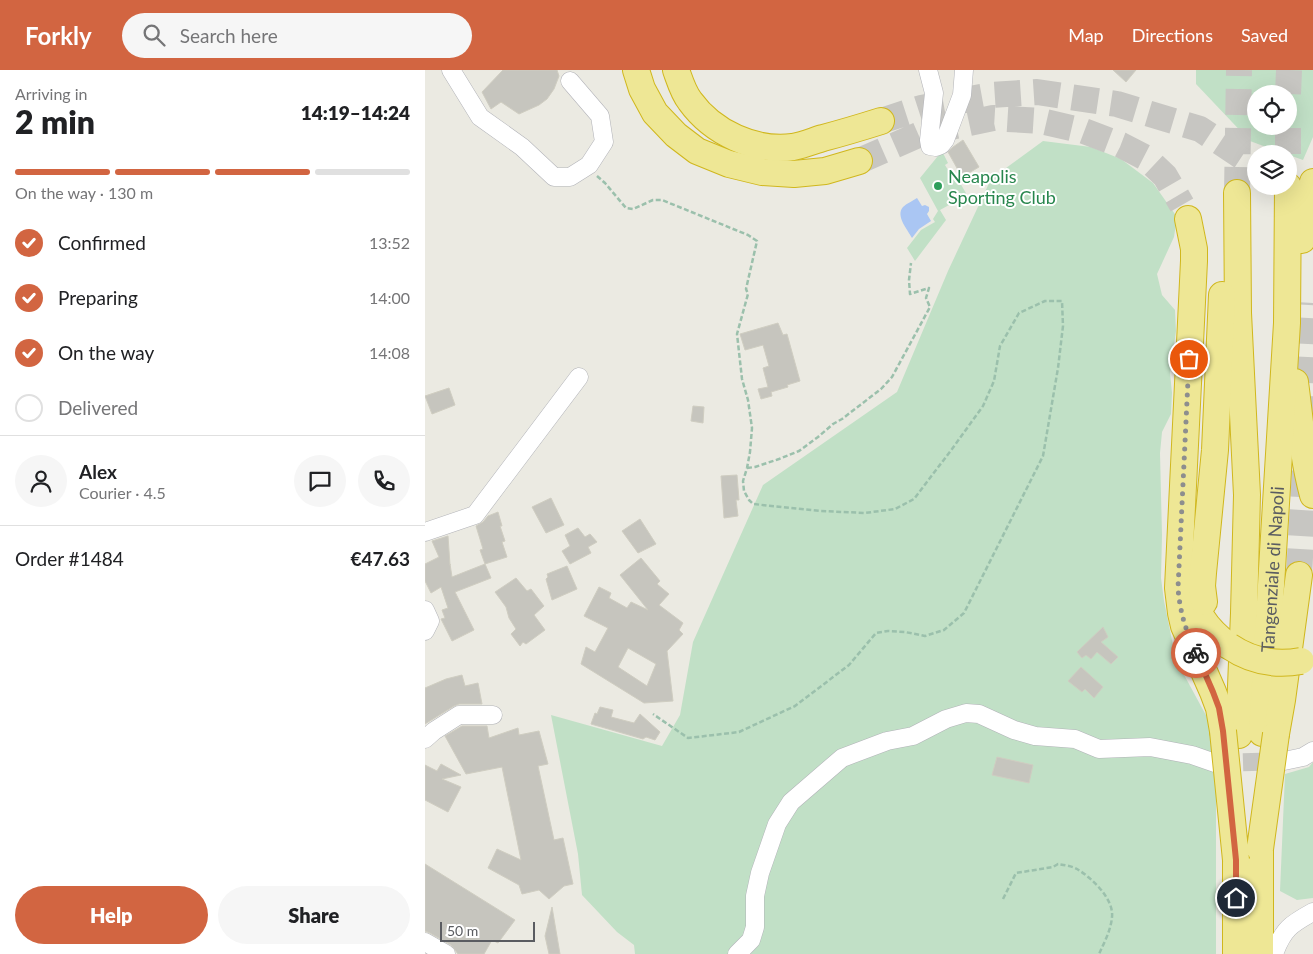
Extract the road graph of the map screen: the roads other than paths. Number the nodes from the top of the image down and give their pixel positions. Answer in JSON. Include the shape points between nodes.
{"nodes":[{"id":1,"x":451,"y":70,"type":"edge"},
{"id":2,"x":636,"y":70,"type":"edge"},
{"id":3,"x":677,"y":70,"type":"edge"},
{"id":4,"x":928,"y":70,"type":"edge"},
{"id":5,"x":964,"y":70,"type":"edge"},
{"id":6,"x":570,"y":81,"type":"dead end"},
{"id":7,"x":881,"y":121,"type":"tunnel mouth"},
{"id":8,"x":859,"y":161,"type":"tunnel mouth"},
{"id":9,"x":1313,"y":182,"type":"edge"},
{"id":10,"x":1288,"y":195,"type":"edge"},
{"id":11,"x":1287,"y":323,"type":"junction"},
{"id":12,"x":579,"y":377,"type":"dead end"},
{"id":13,"x":1313,"y":495,"type":"tunnel mouth"},
{"id":14,"x":425,"y":532,"type":"edge"},
{"id":15,"x":1299,"y":575,"type":"tunnel mouth"},
{"id":16,"x":425,"y":610,"type":"edge"},
{"id":17,"x":425,"y":631,"type":"edge"},
{"id":18,"x":1229,"y":646,"type":"junction"},
{"id":19,"x":1309,"y":658,"type":"edge"},
{"id":20,"x":493,"y":715,"type":"dead end"},
{"id":21,"x":1250,"y":733,"type":"junction"},
{"id":22,"x":425,"y":739,"type":"edge"},
{"id":23,"x":1313,"y":750,"type":"edge"},
{"id":24,"x":1284,"y":761,"type":"tunnel mouth"},
{"id":25,"x":1215,"y":762,"type":"tunnel mouth"},
{"id":26,"x":1313,"y":912,"type":"edge"},
{"id":27,"x":425,"y":942,"type":"edge"},
{"id":28,"x":445,"y":954,"type":"edge"},
{"id":29,"x":737,"y":954,"type":"edge"},
{"id":30,"x":1236,"y":954,"type":"edge"},
{"id":31,"x":1259,"y":954,"type":"edge"},
{"id":32,"x":1274,"y":954,"type":"edge"}],
"edges":[{"from":1,"to":6,"type":"street","via":[[480,117],[522,147],[554,177],[570,177],[589,165],[603,142],[600,116]]},
{"from":2,"to":8,"type":"highway","via":[[655,113],[697,151],[729,164],[762,172],[794,174],[825,171]]},
{"from":3,"to":7,"type":"highway","via":[[685,94],[704,117],[740,140],[760,146],[795,147]]},
{"from":4,"to":5,"type":"street","via":[[933,93],[929,140],[930,146],[936,147],[945,140],[962,95]]},
{"from":9,"to":11,"type":"highway","via":[[1306,206]]},
{"from":10,"to":11,"type":"highway","name":"Tangenziale di Napoli"},
{"from":11,"to":13,"type":"highway","via":[[1302,441]]},
{"from":11,"to":21,"type":"highway","name":"Tangenziale di Napoli"},
{"from":12,"to":14,"type":"street","via":[[475,515]]},
{"from":15,"to":21,"type":"highway","via":[[1282,700]]},
{"from":16,"to":17,"type":"street","via":[[431,621]]},
{"from":18,"to":19,"type":"highway","bridge":true,"via":[[1264,662],[1281,663]]},
{"from":18,"to":21,"type":"highway","via":[[1202,620],[1194,598],[1207,288],[1203,262],[1185,212],[1195,261],[1178,588],[1181,613],[1219,708]]},
{"from":18,"to":21,"type":"highway","name":"Tangenziale di Napoli","via":[[1218,635],[1208,616],[1202,586],[1215,450],[1223,271],[1237,195],[1238,313],[1247,495],[1244,604]]},
{"from":20,"to":22,"type":"street","via":[[459,716]]},
{"from":21,"to":30,"type":"highway","bridge":true,"via":[[1236,860]]},
{"from":21,"to":31,"type":"highway","bridge":true,"via":[[1260,849]]},
{"from":23,"to":24,"type":"street"},
{"from":25,"to":29,"type":"street","via":[[1150,747],[1099,748],[1075,739],[1035,736],[979,714],[966,713],[913,736],[887,741],[842,758],[791,802],[777,824],[760,873],[751,940]]},
{"from":26,"to":32,"type":"street","via":[[1292,924]]},
{"from":27,"to":28,"type":"street"}]}
